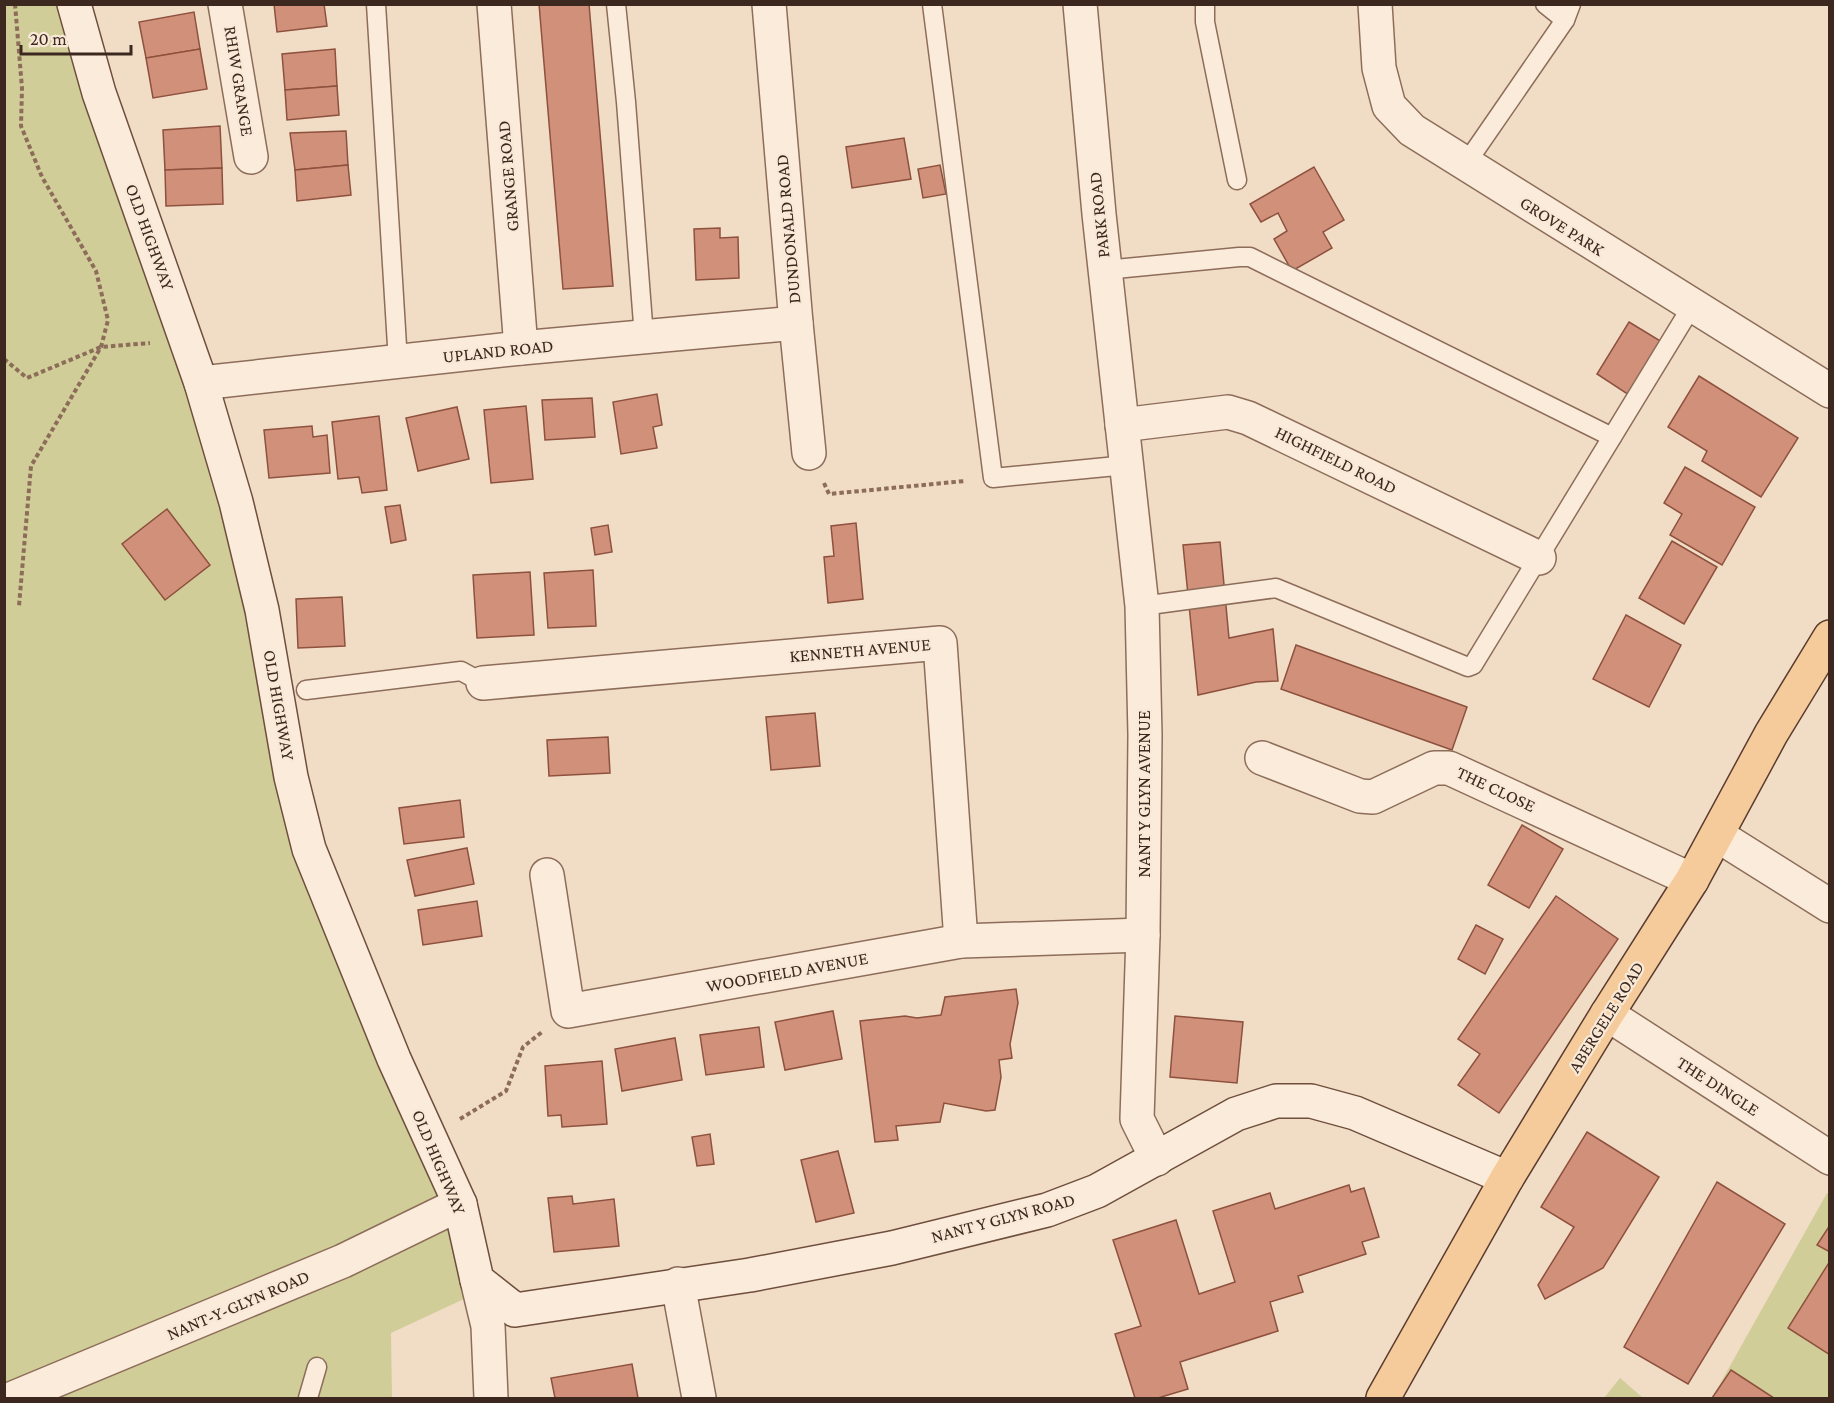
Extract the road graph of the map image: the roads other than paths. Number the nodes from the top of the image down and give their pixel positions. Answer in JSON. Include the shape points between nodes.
{"nodes":[{"id":1,"x":74,"y":4,"type":"edge"},
{"id":2,"x":225,"y":4,"type":"edge"},
{"id":3,"x":376,"y":4,"type":"edge"},
{"id":4,"x":494,"y":4,"type":"edge"},
{"id":5,"x":616,"y":4,"type":"edge"},
{"id":6,"x":769,"y":4,"type":"edge"},
{"id":7,"x":932,"y":4,"type":"edge"},
{"id":8,"x":1080,"y":4,"type":"edge"},
{"id":9,"x":1205,"y":4,"type":"edge"},
{"id":10,"x":1375,"y":4,"type":"edge"},
{"id":11,"x":1545,"y":4,"type":"edge"},
{"id":12,"x":1568,"y":12,"type":"edge"},
{"id":13,"x":251,"y":158,"type":"dead end"},
{"id":14,"x":1465,"y":165,"type":"junction"},
{"id":15,"x":1237,"y":180,"type":"dead end"},
{"id":16,"x":1105,"y":270,"type":"junction"},
{"id":17,"x":1692,"y":306,"type":"junction"},
{"id":18,"x":795,"y":323,"type":"junction"},
{"id":19,"x":644,"y":337,"type":"junction"},
{"id":20,"x":521,"y":348,"type":"junction"},
{"id":21,"x":398,"y":362,"type":"junction"},
{"id":22,"x":201,"y":383,"type":"junction"},
{"id":23,"x":1830,"y":391,"type":"edge"},
{"id":24,"x":1122,"y":425,"type":"junction"},
{"id":25,"x":1612,"y":436,"type":"junction"},
{"id":26,"x":809,"y":453,"type":"road end"},
{"id":27,"x":1127,"y":465,"type":"junction"},
{"id":28,"x":1539,"y":558,"type":"junction"},
{"id":29,"x":1142,"y":606,"type":"junction"},
{"id":30,"x":1830,"y":637,"type":"edge"},
{"id":31,"x":483,"y":683,"type":"joint"},
{"id":32,"x":306,"y":690,"type":"dead end"},
{"id":33,"x":1262,"y":758,"type":"dead end"},
{"id":34,"x":1717,"y":835,"type":"junction"},
{"id":35,"x":548,"y":875,"type":"dead end"},
{"id":36,"x":1692,"y":880,"type":"junction"},
{"id":37,"x":1830,"y":906,"type":"edge"},
{"id":38,"x":1143,"y":935,"type":"junction"},
{"id":39,"x":961,"y":941,"type":"junction"},
{"id":40,"x":1607,"y":1014,"type":"junction"},
{"id":41,"x":1830,"y":1158,"type":"edge"},
{"id":42,"x":1157,"y":1159,"type":"junction"},
{"id":43,"x":1507,"y":1178,"type":"junction"},
{"id":44,"x":460,"y":1204,"type":"junction"},
{"id":45,"x":477,"y":1280,"type":"junction"},
{"id":46,"x":678,"y":1284,"type":"junction"},
{"id":47,"x":317,"y":1367,"type":"dead end"},
{"id":48,"x":13,"y":1398,"type":"edge"},
{"id":49,"x":308,"y":1398,"type":"edge"},
{"id":50,"x":490,"y":1398,"type":"edge"},
{"id":51,"x":699,"y":1398,"type":"edge"},
{"id":52,"x":1383,"y":1398,"type":"edge"}],
"edges":[{"from":1,"to":22,"type":"street","name":"OLD HIGHWAY","via":[[99,93]]},
{"from":2,"to":13,"type":"street","name":"RHIW GRANGE"},
{"from":3,"to":21,"type":"lane"},
{"from":4,"to":20,"type":"street","name":"GRANGE ROAD"},
{"from":5,"to":19,"type":"lane"},
{"from":6,"to":18,"type":"street","name":"DUNDONALD ROAD"},
{"from":7,"to":27,"type":"lane","via":[[993,478]]},
{"from":8,"to":16,"type":"street","name":"PARK ROAD"},
{"from":9,"to":15,"type":"lane","via":[[1205,22]]},
{"from":10,"to":14,"type":"street","name":"GROVE PARK","via":[[1379,68],[1389,106],[1412,130]]},
{"from":11,"to":12,"type":"lane"},
{"from":12,"to":14,"type":"lane"},
{"from":14,"to":17,"type":"street","name":"GROVE PARK"},
{"from":16,"to":24,"type":"street","name":"PARK ROAD"},
{"from":16,"to":25,"type":"lane","via":[[1250,257]]},
{"from":17,"to":23,"type":"street","name":"GROVE PARK"},
{"from":17,"to":25,"type":"lane"},
{"from":18,"to":19,"type":"street","name":"UPLAND ROAD"},
{"from":18,"to":26,"type":"street","name":"DUNDONALD ROAD"},
{"from":19,"to":20,"type":"street","name":"UPLAND ROAD"},
{"from":20,"to":21,"type":"street","name":"UPLAND ROAD"},
{"from":21,"to":22,"type":"street","name":"UPLAND ROAD"},
{"from":22,"to":44,"type":"street","name":"OLD HIGHWAY","via":[[262,610],[291,777],[309,849],[394,1059]]},
{"from":24,"to":27,"type":"street","name":"NANT Y GLYN AVENUE"},
{"from":24,"to":28,"type":"street","name":"HIGHFIELD ROAD","via":[[1228,412],[1248,418]]},
{"from":25,"to":28,"type":"lane"},
{"from":27,"to":29,"type":"street","name":"NANT Y GLYN AVENUE"},
{"from":28,"to":29,"type":"lane","via":[[1473,665],[1468,667],[1276,588]]},
{"from":29,"to":38,"type":"street","name":"NANT Y GLYN AVENUE"},
{"from":30,"to":34,"type":"main road","name":"ABERGELE ROAD"},
{"from":31,"to":32,"type":"lane","via":[[461,671]]},
{"from":31,"to":39,"type":"street","name":"KENNETH AVENUE","via":[[940,643]]},
{"from":33,"to":36,"type":"street","name":"THE CLOSE","via":[[1360,796],[1373,797],[1434,768],[1449,768]]},
{"from":34,"to":36,"type":"main road","name":"ABERGELE ROAD"},
{"from":34,"to":37,"type":"street"},
{"from":35,"to":39,"type":"street","name":"WOODFIELD AVENUE","via":[[568,1011]]},
{"from":36,"to":40,"type":"main road","name":"ABERGELE ROAD"},
{"from":38,"to":39,"type":"street","name":"WOODFIELD AVENUE"},
{"from":38,"to":42,"type":"street","name":"NANT Y GLYN AVENUE","via":[[1137,1119]]},
{"from":40,"to":41,"type":"street","name":"THE DINGLE"},
{"from":40,"to":43,"type":"main road","name":"ABERGELE ROAD"},
{"from":42,"to":43,"type":"street","name":"NANT Y GLYN ROAD","via":[[1236,1114],[1276,1101],[1311,1101],[1354,1113]]},
{"from":42,"to":46,"type":"street","name":"NANT Y GLYN ROAD","via":[[1097,1191],[1047,1210],[892,1248],[750,1275]]},
{"from":43,"to":52,"type":"main road","name":"ABERGELE ROAD"},
{"from":44,"to":45,"type":"street","name":"OLD HIGHWAY"},
{"from":44,"to":48,"type":"street","name":"NANT-Y-GLYN ROAD","via":[[343,1261]]},
{"from":45,"to":46,"type":"street","name":"NANT Y GLYN ROAD","via":[[515,1310]]},
{"from":45,"to":50,"type":"street","name":"OLD HIGHWAY","via":[[488,1326]]},
{"from":46,"to":51,"type":"street"},
{"from":47,"to":49,"type":"lane"}]}
